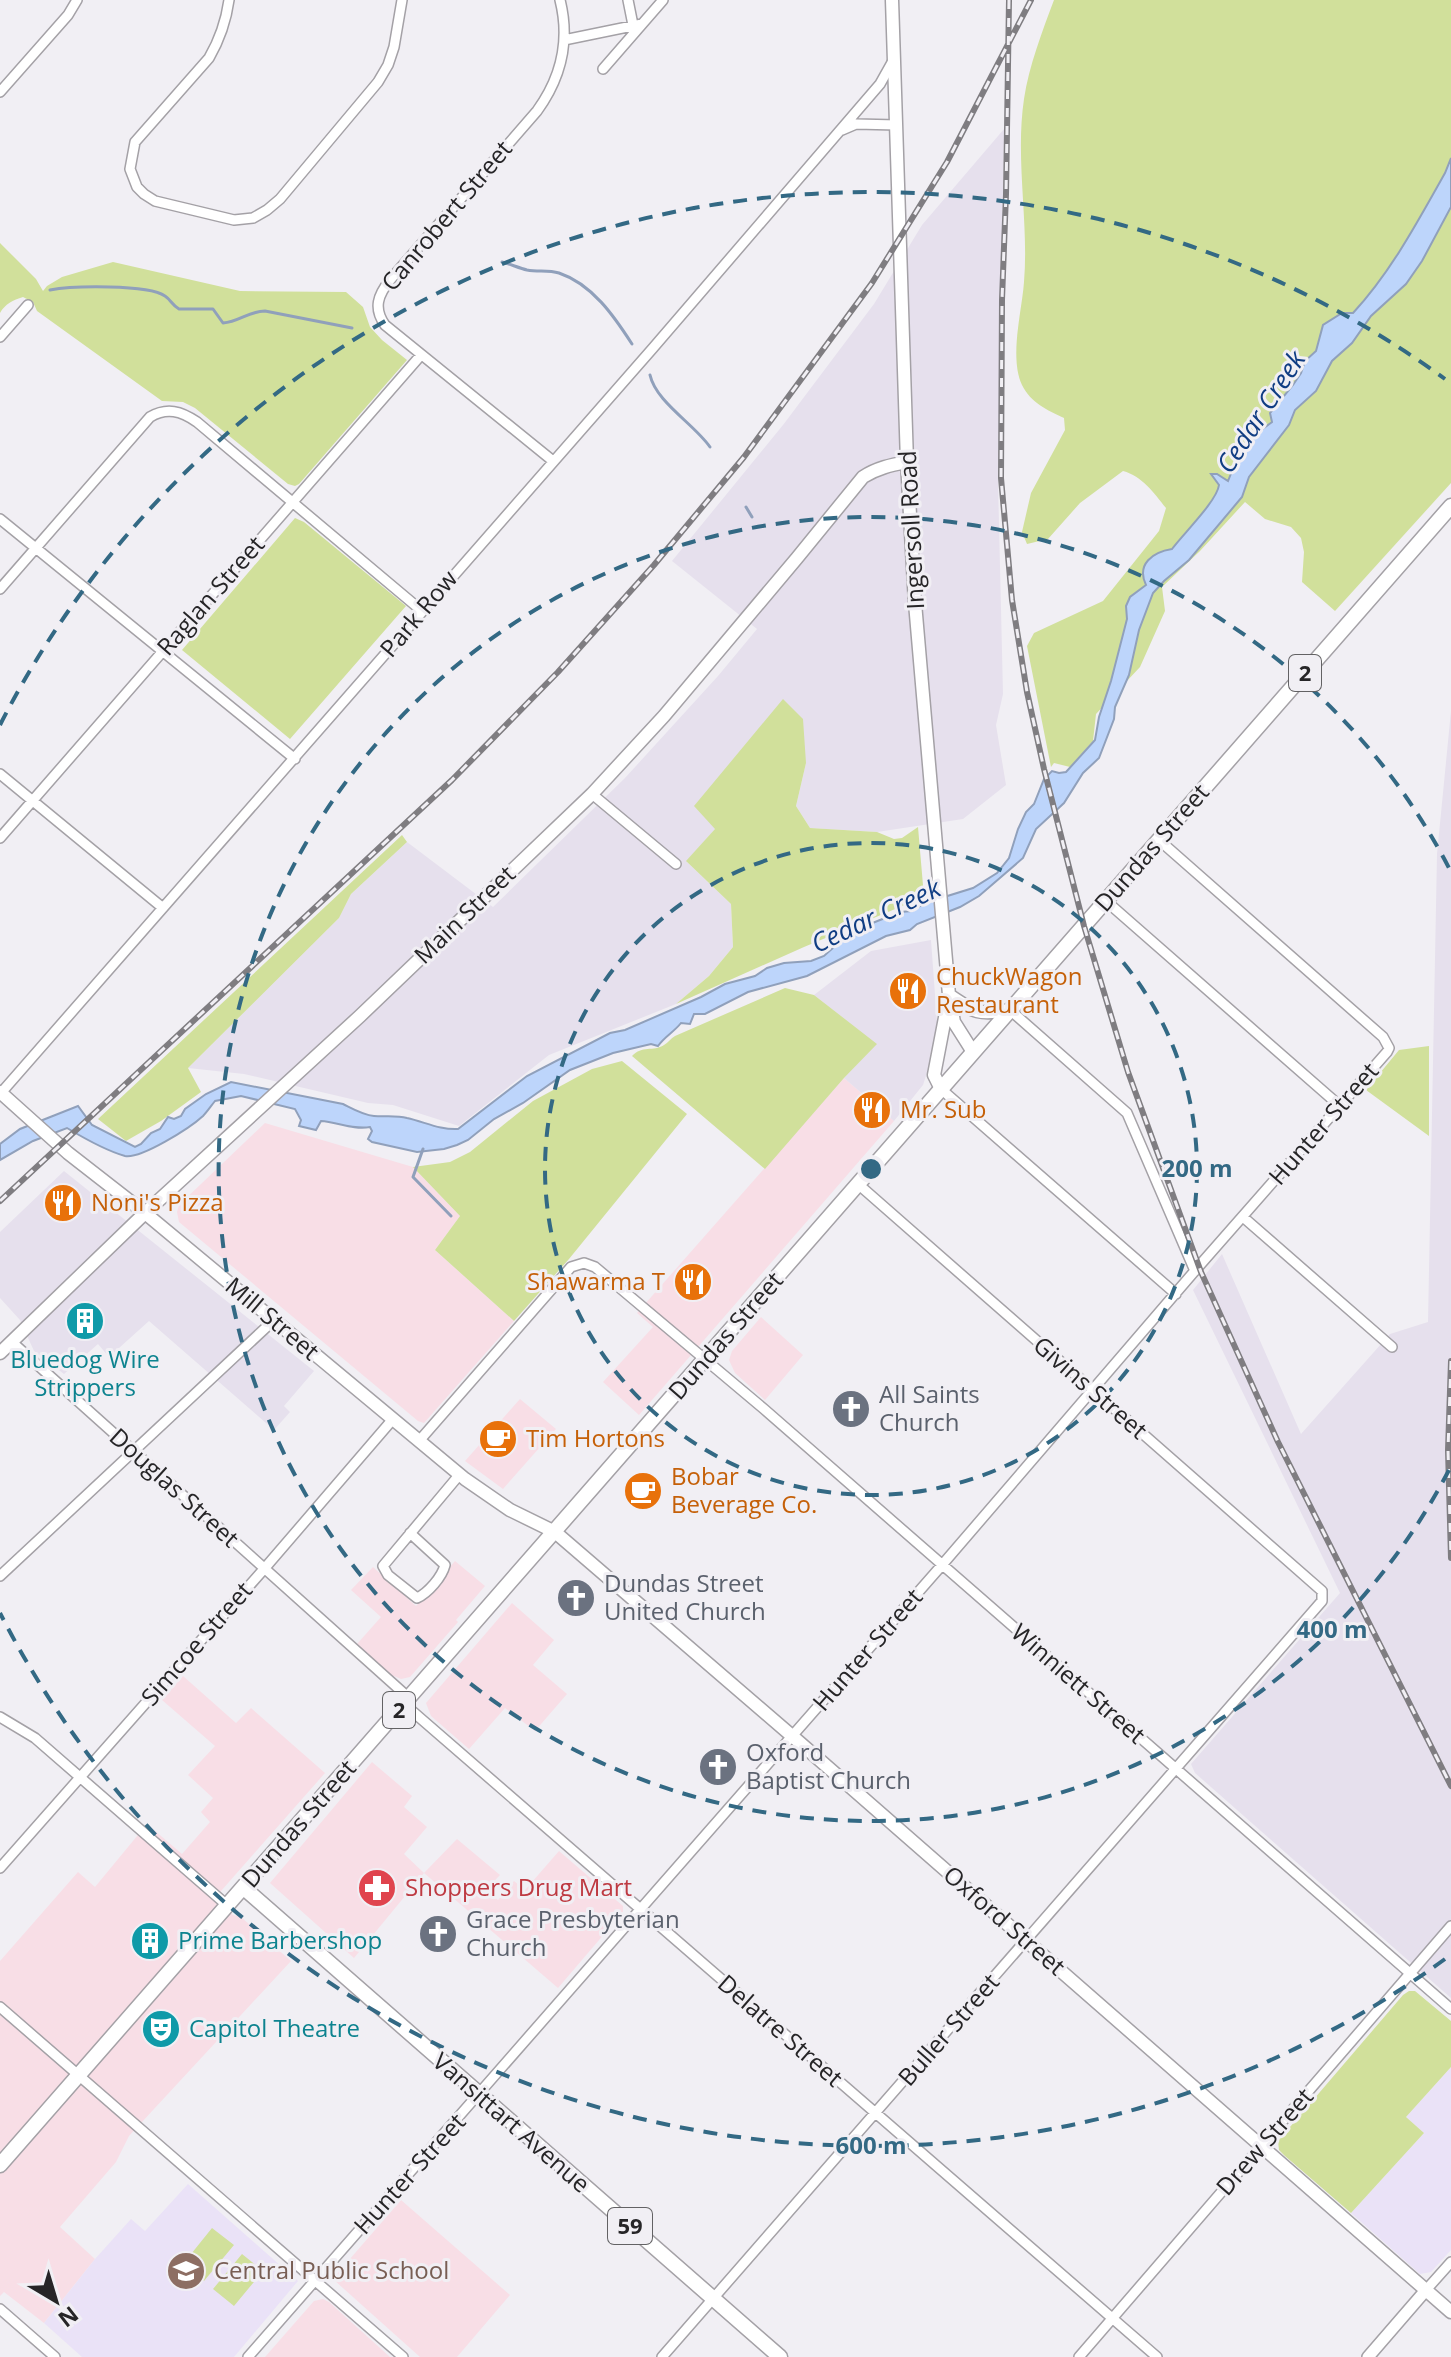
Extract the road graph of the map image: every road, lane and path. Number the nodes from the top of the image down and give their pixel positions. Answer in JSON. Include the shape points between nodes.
{"nodes":[{"id":1,"x":77,"y":0,"type":"edge"},
{"id":2,"x":229,"y":0,"type":"edge"},
{"id":3,"x":402,"y":0,"type":"edge"},
{"id":4,"x":560,"y":0,"type":"edge"},
{"id":5,"x":628,"y":0,"type":"edge"},
{"id":6,"x":663,"y":0,"type":"edge"},
{"id":7,"x":892,"y":0,"type":"edge"},
{"id":8,"x":638,"y":24,"type":"junction"},
{"id":9,"x":564,"y":40,"type":"junction"},
{"id":10,"x":895,"y":56,"type":"junction"},
{"id":11,"x":603,"y":69,"type":"dead end"},
{"id":12,"x":2,"y":87,"type":"edge"},
{"id":13,"x":897,"y":125,"type":"junction"},
{"id":14,"x":836,"y":134,"type":"junction"},
{"id":15,"x":28,"y":305,"type":"dead end"},
{"id":16,"x":0,"y":337,"type":"edge"},
{"id":17,"x":421,"y":355,"type":"junction"},
{"id":18,"x":553,"y":461,"type":"junction"},
{"id":19,"x":907,"y":462,"type":"junction"},
{"id":20,"x":292,"y":503,"type":"junction"},
{"id":21,"x":1451,"y":506,"type":"edge"},
{"id":22,"x":0,"y":519,"type":"edge"},
{"id":23,"x":36,"y":547,"type":"junction"},
{"id":24,"x":0,"y":589,"type":"edge"},
{"id":25,"x":422,"y":611,"type":"junction"},
{"id":26,"x":163,"y":652,"type":"junction"},
{"id":27,"x":295,"y":759,"type":"junction"},
{"id":28,"x":0,"y":774,"type":"edge"},
{"id":29,"x":592,"y":794,"type":"junction"},
{"id":30,"x":33,"y":801,"type":"junction"},
{"id":31,"x":0,"y":838,"type":"edge"},
{"id":32,"x":1159,"y":840,"type":"junction"},
{"id":33,"x":676,"y":864,"type":"dead end"},
{"id":34,"x":1106,"y":901,"type":"junction"},
{"id":35,"x":163,"y":908,"type":"junction"},
{"id":36,"x":949,"y":995,"type":"junction"},
{"id":37,"x":1010,"y":1010,"type":"junction"},
{"id":38,"x":973,"y":1052,"type":"junction"},
{"id":39,"x":941,"y":1089,"type":"junction"},
{"id":40,"x":0,"y":1093,"type":"edge"},
{"id":41,"x":1340,"y":1106,"type":"junction"},
{"id":42,"x":858,"y":1184,"type":"junction"},
{"id":43,"x":145,"y":1213,"type":"junction"},
{"id":44,"x":1243,"y":1217,"type":"junction"},
{"id":45,"x":1195,"y":1271,"type":"junction"},
{"id":46,"x":1176,"y":1294,"type":"junction"},
{"id":47,"x":274,"y":1320,"type":"junction"},
{"id":48,"x":12,"y":1342,"type":"junction"},
{"id":49,"x":1392,"y":1347,"type":"dead end"},
{"id":50,"x":0,"y":1353,"type":"edge"},
{"id":51,"x":706,"y":1359,"type":"junction"},
{"id":52,"x":1093,"y":1391,"type":"junction"},
{"id":53,"x":393,"y":1419,"type":"junction"},
{"id":54,"x":419,"y":1441,"type":"junction"},
{"id":55,"x":133,"y":1452,"type":"junction"},
{"id":56,"x":460,"y":1474,"type":"junction"},
{"id":57,"x":555,"y":1532,"type":"junction"},
{"id":58,"x":410,"y":1533,"type":"junction"},
{"id":59,"x":942,"y":1565,"type":"junction"},
{"id":60,"x":264,"y":1569,"type":"junction"},
{"id":61,"x":0,"y":1576,"type":"edge"},
{"id":62,"x":1322,"y":1591,"type":"joint"},
{"id":63,"x":406,"y":1701,"type":"junction"},
{"id":64,"x":0,"y":1717,"type":"edge"},
{"id":65,"x":792,"y":1736,"type":"junction"},
{"id":66,"x":1176,"y":1769,"type":"junction"},
{"id":67,"x":80,"y":1778,"type":"junction"},
{"id":68,"x":0,"y":1868,"type":"edge"},
{"id":69,"x":244,"y":1888,"type":"junction"},
{"id":70,"x":228,"y":1906,"type":"junction"},
{"id":71,"x":641,"y":1909,"type":"junction"},
{"id":72,"x":1451,"y":1926,"type":"edge"},
{"id":73,"x":1026,"y":1942,"type":"junction"},
{"id":74,"x":1411,"y":1973,"type":"junction"},
{"id":75,"x":0,"y":2007,"type":"edge"},
{"id":76,"x":1451,"y":2009,"type":"edge"},
{"id":77,"x":78,"y":2075,"type":"junction"},
{"id":78,"x":479,"y":2095,"type":"junction"},
{"id":79,"x":876,"y":2113,"type":"junction"},
{"id":80,"x":1261,"y":2146,"type":"junction"},
{"id":81,"x":0,"y":2165,"type":"edge"},
{"id":82,"x":1451,"y":2262,"type":"edge"},
{"id":83,"x":315,"y":2280,"type":"junction"},
{"id":84,"x":1426,"y":2290,"type":"junction"},
{"id":85,"x":714,"y":2299,"type":"junction"},
{"id":86,"x":0,"y":2309,"type":"edge"},
{"id":87,"x":1451,"y":2312,"type":"edge"},
{"id":88,"x":1112,"y":2319,"type":"junction"},
{"id":89,"x":55,"y":2357,"type":"edge"},
{"id":90,"x":248,"y":2357,"type":"edge"},
{"id":91,"x":403,"y":2357,"type":"edge"},
{"id":92,"x":662,"y":2357,"type":"edge"},
{"id":93,"x":780,"y":2357,"type":"edge"},
{"id":94,"x":1079,"y":2357,"type":"edge"},
{"id":95,"x":1157,"y":2357,"type":"edge"},
{"id":96,"x":1368,"y":2357,"type":"edge"}],
"edges":[{"from":1,"to":12,"type":"street"},
{"from":2,"to":3,"type":"street","via":[[217,45],[135,142],[130,169],[137,187],[152,199],[234,220],[255,217],[282,197],[372,92],[391,56]]},
{"from":4,"to":9,"type":"street","name":"Canrobert Street"},
{"from":5,"to":8,"type":"street"},
{"from":6,"to":8,"type":"street"},
{"from":7,"to":10,"type":"main road","name":"Ingersoll Road"},
{"from":8,"to":9,"type":"street"},
{"from":8,"to":11,"type":"street"},
{"from":9,"to":17,"type":"street","name":"Canrobert Street","via":[[557,77],[537,111],[380,294],[383,322]]},
{"from":10,"to":13,"type":"main road","name":"Ingersoll Road"},
{"from":10,"to":14,"type":"street","name":"Park Row","via":[[880,84]]},
{"from":13,"to":14,"type":"street","via":[[856,124]]},
{"from":13,"to":19,"type":"main road","name":"Ingersoll Road"},
{"from":14,"to":18,"type":"street","name":"Park Row"},
{"from":15,"to":16,"type":"street"},
{"from":17,"to":18,"type":"street","name":"Canrobert Street"},
{"from":17,"to":20,"type":"street","name":"Raglan Street"},
{"from":18,"to":25,"type":"street","name":"Park Row"},
{"from":19,"to":29,"type":"main road","name":"Main Street","via":[[863,477],[664,716]]},
{"from":19,"to":36,"type":"main road","name":"Ingersoll Road"},
{"from":20,"to":23,"type":"street","via":[[197,422],[166,410],[143,424]]},
{"from":20,"to":25,"type":"street"},
{"from":20,"to":26,"type":"street","name":"Raglan Street"},
{"from":21,"to":32,"type":"main road","name":"Dundas Street","number":"2"},
{"from":22,"to":23,"type":"street"},
{"from":23,"to":24,"type":"street"},
{"from":23,"to":26,"type":"street"},
{"from":25,"to":27,"type":"street","name":"Park Row"},
{"from":26,"to":27,"type":"street"},
{"from":26,"to":30,"type":"street","name":"Raglan Street"},
{"from":27,"to":35,"type":"street","name":"Park Row"},
{"from":28,"to":30,"type":"street"},
{"from":29,"to":33,"type":"street"},
{"from":29,"to":43,"type":"main road","name":"Main Street"},
{"from":30,"to":31,"type":"street","name":"Raglan Street"},
{"from":30,"to":35,"type":"street"},
{"from":32,"to":34,"type":"main road","name":"Dundas Street","number":"2"},
{"from":32,"to":41,"type":"street","name":"Hunter Street","via":[[1383,1037],[1389,1048]]},
{"from":34,"to":37,"type":"main road","name":"Dundas Street","number":"2"},
{"from":34,"to":41,"type":"street"},
{"from":35,"to":40,"type":"street","name":"Park Row"},
{"from":36,"to":37,"type":"main road","via":[[986,1014]]},
{"from":36,"to":38,"type":"main road","name":"Ingersoll Road","via":[[954,1022]]},
{"from":36,"to":39,"type":"main road","via":[[934,1075]]},
{"from":37,"to":38,"type":"main road","name":"Dundas Street","number":"2"},
{"from":37,"to":45,"type":"street","via":[[1127,1113]]},
{"from":38,"to":39,"type":"main road","name":"Dundas Street","number":"2"},
{"from":39,"to":42,"type":"main road","name":"Dundas Street","number":"2"},
{"from":39,"to":46,"type":"street"},
{"from":40,"to":43,"type":"main road","name":"Mill Street"},
{"from":41,"to":44,"type":"street","name":"Hunter Street"},
{"from":42,"to":51,"type":"main road","name":"Dundas Street","number":"2"},
{"from":42,"to":52,"type":"street","name":"Givins Street"},
{"from":43,"to":47,"type":"main road","name":"Mill Street"},
{"from":43,"to":48,"type":"main road","name":"Main Street"},
{"from":44,"to":45,"type":"street","name":"Hunter Street"},
{"from":44,"to":49,"type":"street"},
{"from":45,"to":46,"type":"street","name":"Hunter Street"},
{"from":46,"to":52,"type":"street","name":"Hunter Street"},
{"from":47,"to":53,"type":"main road","name":"Mill Street"},
{"from":47,"to":55,"type":"street"},
{"from":48,"to":50,"type":"main road","name":"Main Street"},
{"from":48,"to":55,"type":"street","name":"Douglas Street"},
{"from":51,"to":54,"type":"street","name":"Winniett Street","via":[[595,1267],[576,1264]]},
{"from":51,"to":57,"type":"main road","name":"Dundas Street","number":"2"},
{"from":51,"to":59,"type":"street","name":"Winniett Street"},
{"from":52,"to":59,"type":"street","name":"Hunter Street"},
{"from":52,"to":62,"type":"street","name":"Givins Street"},
{"from":53,"to":54,"type":"main road","name":"Mill Street"},
{"from":53,"to":60,"type":"street","name":"Simcoe Street"},
{"from":54,"to":56,"type":"main road","name":"Mill Street"},
{"from":55,"to":60,"type":"street","name":"Douglas Street"},
{"from":55,"to":61,"type":"street"},
{"from":56,"to":57,"type":"main road","name":"Mill Street","via":[[506,1507]]},
{"from":56,"to":58,"type":"street"},
{"from":57,"to":63,"type":"main road","name":"Dundas Street","number":"2"},
{"from":57,"to":65,"type":"main road","name":"Oxford Street"},
{"from":58,"to":58,"type":"street","via":[[383,1568],[417,1598],[445,1565]]},
{"from":59,"to":65,"type":"street","name":"Hunter Street"},
{"from":59,"to":66,"type":"street","name":"Winniett Street"},
{"from":60,"to":63,"type":"street","name":"Douglas Street"},
{"from":60,"to":67,"type":"street","name":"Simcoe Street"},
{"from":62,"to":66,"type":"street","name":"Buller Street","via":[[1321,1605]]},
{"from":63,"to":69,"type":"main road","name":"Dundas Street","number":"2"},
{"from":63,"to":71,"type":"street","name":"Delatre Street"},
{"from":64,"to":67,"type":"street","via":[[35,1738]]},
{"from":65,"to":71,"type":"street","name":"Hunter Street"},
{"from":65,"to":73,"type":"main road","name":"Oxford Street"},
{"from":66,"to":73,"type":"street","name":"Buller Street"},
{"from":66,"to":74,"type":"street","name":"Winniett Street"},
{"from":67,"to":68,"type":"street","name":"Simcoe Street"},
{"from":67,"to":70,"type":"street"},
{"from":69,"to":70,"type":"main road","name":"Dundas Street","number":"2"},
{"from":69,"to":78,"type":"main road","name":"Vansittart Avenue","number":"59"},
{"from":70,"to":77,"type":"main road","name":"Dundas Street","number":"2"},
{"from":71,"to":78,"type":"street","name":"Hunter Street"},
{"from":71,"to":79,"type":"street","name":"Delatre Street"},
{"from":72,"to":74,"type":"street","name":"Drew Street"},
{"from":73,"to":79,"type":"street","name":"Buller Street"},
{"from":73,"to":80,"type":"main road","name":"Oxford Street"},
{"from":74,"to":76,"type":"street","name":"Winniett Street"},
{"from":74,"to":80,"type":"street","name":"Drew Street"},
{"from":75,"to":77,"type":"street"},
{"from":77,"to":81,"type":"main road","name":"Dundas Street","number":"2"},
{"from":77,"to":83,"type":"street"},
{"from":78,"to":83,"type":"street","name":"Hunter Street"},
{"from":78,"to":85,"type":"main road","name":"Vansittart Avenue","number":"59"},
{"from":79,"to":85,"type":"street","name":"Buller Street"},
{"from":79,"to":88,"type":"street","name":"Delatre Street"},
{"from":80,"to":84,"type":"main road","name":"Oxford Street"},
{"from":80,"to":88,"type":"street","name":"Drew Street"},
{"from":82,"to":84,"type":"street"},
{"from":83,"to":90,"type":"street","name":"Hunter Street"},
{"from":83,"to":91,"type":"street"},
{"from":84,"to":87,"type":"main road","name":"Oxford Street"},
{"from":84,"to":96,"type":"street"},
{"from":85,"to":92,"type":"street","name":"Buller Street"},
{"from":85,"to":93,"type":"main road","name":"Vansittart Avenue","number":"59"},
{"from":86,"to":89,"type":"street"},
{"from":88,"to":94,"type":"street","name":"Drew Street"},
{"from":88,"to":95,"type":"street","name":"Delatre Street"}]}
